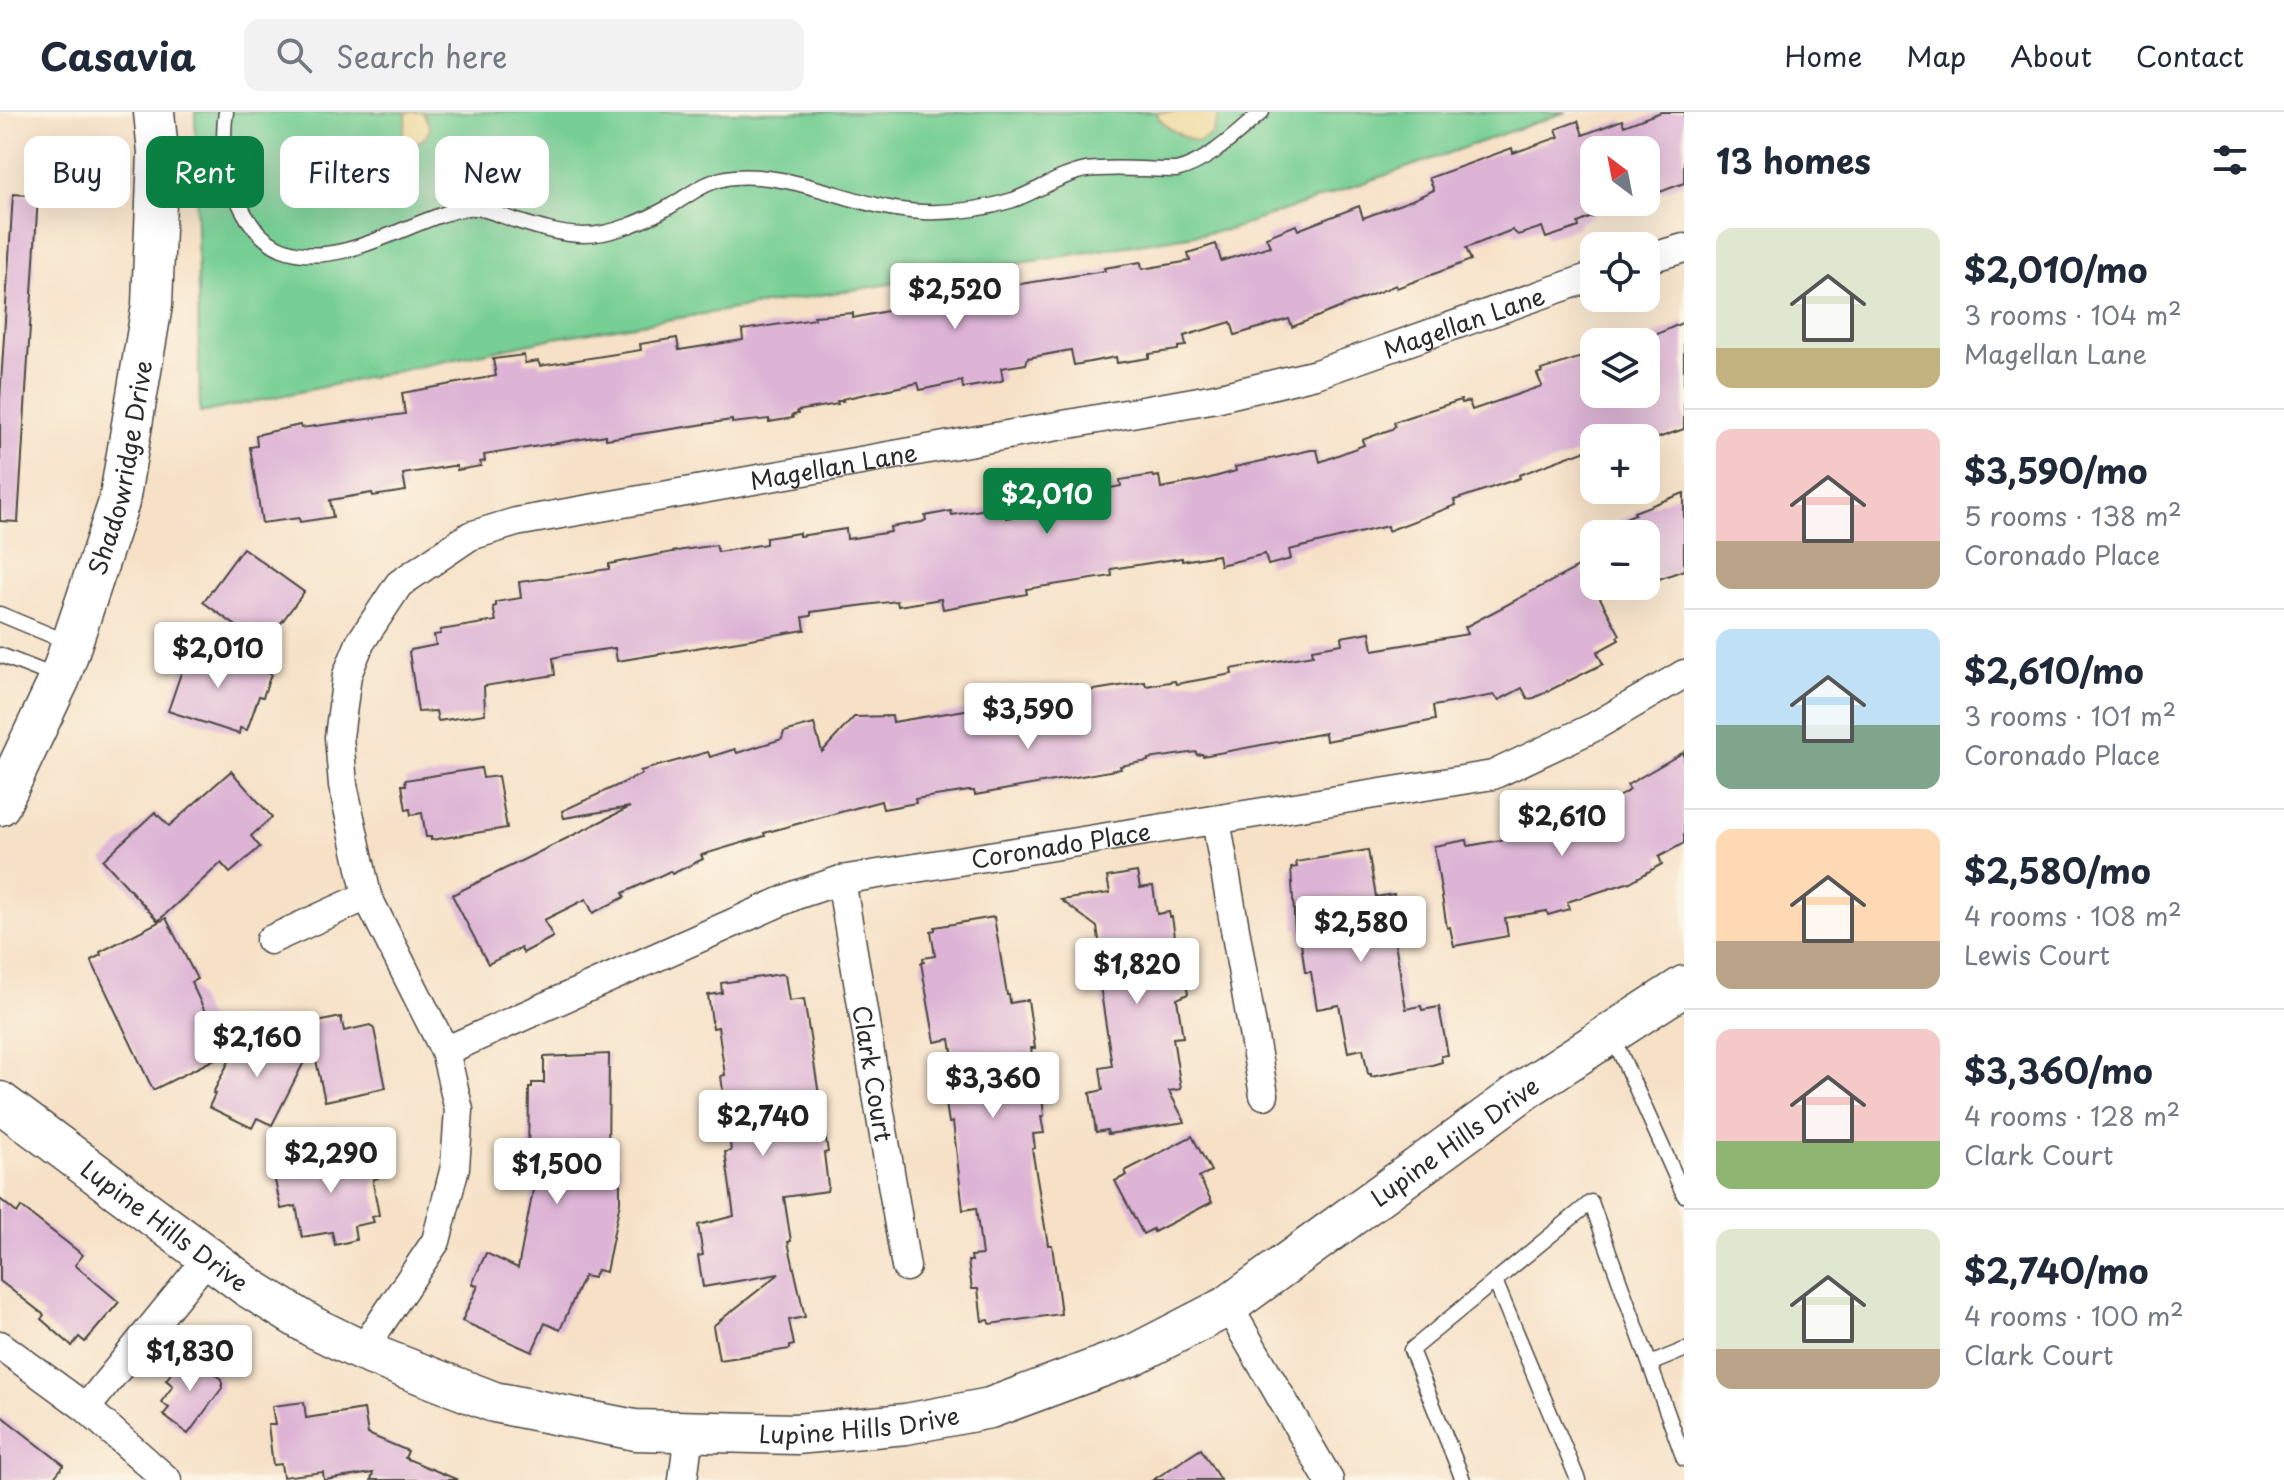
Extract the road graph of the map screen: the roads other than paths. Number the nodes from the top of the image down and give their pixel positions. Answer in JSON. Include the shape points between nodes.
{"nodes":[{"id":1,"x":154,"y":112,"type":"edge"},
{"id":2,"x":226,"y":112,"type":"edge"},
{"id":3,"x":1262,"y":112,"type":"edge"},
{"id":4,"x":1684,"y":248,"type":"edge"},
{"id":5,"x":1660,"y":255,"type":"edge"},
{"id":6,"x":1580,"y":281,"type":"edge"},
{"id":7,"x":0,"y":614,"type":"edge"},
{"id":8,"x":0,"y":655,"type":"edge"},
{"id":9,"x":66,"y":661,"type":"junction"},
{"id":10,"x":1684,"y":674,"type":"edge"},
{"id":11,"x":0,"y":805,"type":"edge"},
{"id":12,"x":1216,"y":820,"type":"junction"},
{"id":13,"x":841,"y":880,"type":"junction"},
{"id":14,"x":367,"y":896,"type":"junction"},
{"id":15,"x":270,"y":940,"type":"dead end"},
{"id":16,"x":1680,"y":993,"type":"edge"},
{"id":17,"x":1611,"y":1033,"type":"junction"},
{"id":18,"x":445,"y":1051,"type":"junction"},
{"id":19,"x":1264,"y":1095,"type":"dead end"},
{"id":20,"x":0,"y":1102,"type":"edge"},
{"id":21,"x":1684,"y":1195,"type":"edge"},
{"id":22,"x":207,"y":1259,"type":"junction"},
{"id":23,"x":906,"y":1267,"type":"dead end"},
{"id":24,"x":1495,"y":1281,"type":"junction"},
{"id":25,"x":1228,"y":1306,"type":"junction"},
{"id":26,"x":0,"y":1345,"type":"edge"},
{"id":27,"x":1684,"y":1350,"type":"edge"},
{"id":28,"x":362,"y":1351,"type":"junction"},
{"id":29,"x":1650,"y":1364,"type":"junction"},
{"id":30,"x":86,"y":1408,"type":"junction"},
{"id":31,"x":689,"y":1433,"type":"junction"},
{"id":32,"x":1684,"y":1459,"type":"edge"},
{"id":33,"x":167,"y":1480,"type":"edge"},
{"id":34,"x":683,"y":1480,"type":"edge"},
{"id":35,"x":1329,"y":1480,"type":"edge"},
{"id":36,"x":1463,"y":1480,"type":"edge"},
{"id":37,"x":1578,"y":1480,"type":"edge"}],
"edges":[{"from":1,"to":9,"type":"street","name":"Shadowridge Drive","via":[[158,152],[152,305],[119,502]]},
{"from":2,"to":3,"type":"lane","via":[[224,143],[237,200],[262,236],[299,254],[332,252],[478,208],[548,230],[601,233],[667,208],[703,184],[733,177],[776,178],[898,209],[967,210],[1014,199],[1085,170],[1187,167]]},
{"from":4,"to":5,"type":"street"},
{"from":6,"to":14,"type":"street","name":"Magellan Lane","via":[[1316,374],[1216,398],[516,522],[470,536],[399,584],[360,643],[347,675],[339,737],[343,785]]},
{"from":7,"to":9,"type":"lane"},
{"from":8,"to":9,"type":"lane"},
{"from":9,"to":11,"type":"street","name":"Shadowridge Drive"},
{"from":10,"to":12,"type":"street","name":"Coronado Place","via":[[1592,728],[1493,775]]},
{"from":12,"to":13,"type":"street","name":"Coronado Place"},
{"from":12,"to":19,"type":"street"},
{"from":13,"to":18,"type":"street","name":"Coronado Place","via":[[796,895]]},
{"from":13,"to":23,"type":"street","name":"Clark Court"},
{"from":14,"to":15,"type":"street"},
{"from":14,"to":18,"type":"street","name":"Magellan Lane"},
{"from":16,"to":17,"type":"street","name":"Lupine Hills Drive"},
{"from":17,"to":21,"type":"lane"},
{"from":17,"to":25,"type":"street","name":"Lupine Hills Drive"},
{"from":18,"to":28,"type":"street","name":"Magellan Lane","via":[[459,1110],[455,1167],[436,1241]]},
{"from":20,"to":22,"type":"street","name":"Lupine Hills Drive"},
{"from":22,"to":28,"type":"street","name":"Lupine Hills Drive","via":[[278,1307]]},
{"from":22,"to":30,"type":"street"},
{"from":24,"to":29,"type":"lane","via":[[1591,1202]]},
{"from":24,"to":36,"type":"lane","via":[[1411,1350]]},
{"from":24,"to":37,"type":"lane"},
{"from":25,"to":31,"type":"street","name":"Lupine Hills Drive","via":[[1133,1355],[990,1408],[906,1424],[796,1434]]},
{"from":25,"to":35,"type":"street"},
{"from":26,"to":30,"type":"street"},
{"from":27,"to":29,"type":"lane"},
{"from":28,"to":31,"type":"street","name":"Lupine Hills Drive","via":[[494,1402],[635,1430]]},
{"from":29,"to":32,"type":"lane"},
{"from":30,"to":33,"type":"street"},
{"from":31,"to":34,"type":"street"}]}
